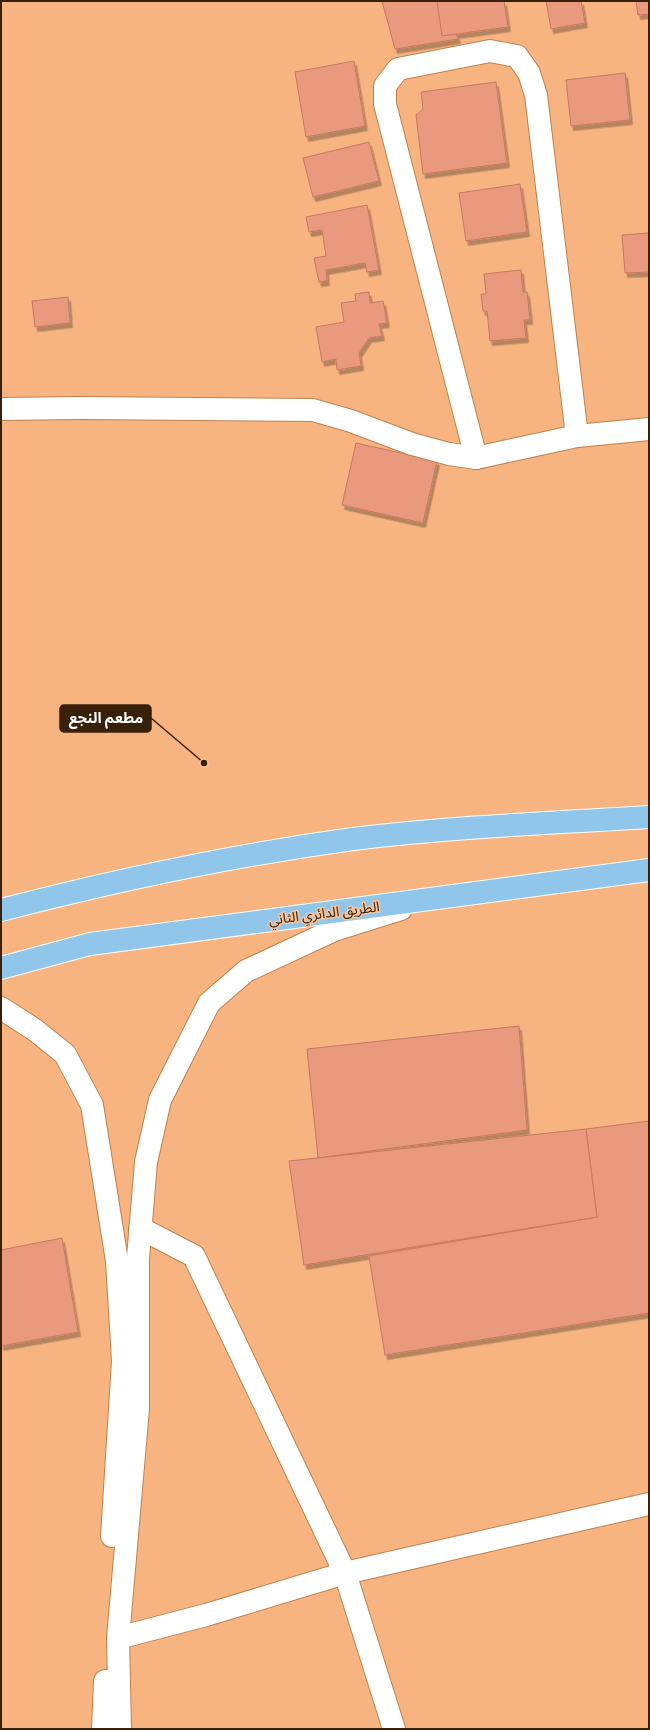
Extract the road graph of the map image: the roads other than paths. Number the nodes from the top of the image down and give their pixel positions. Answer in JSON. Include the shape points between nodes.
{"nodes":[{"id":1,"x":1,"y":409,"type":"edge"},
{"id":2,"x":649,"y":429,"type":"edge"},
{"id":3,"x":578,"y":436,"type":"junction"},
{"id":4,"x":476,"y":458,"type":"junction"},
{"id":5,"x":649,"y":817,"type":"edge"},
{"id":6,"x":649,"y":870,"type":"edge"},
{"id":7,"x":432,"y":899,"type":"junction"},
{"id":8,"x":1,"y":910,"type":"edge"},
{"id":9,"x":1,"y":968,"type":"edge"},
{"id":10,"x":1,"y":1008,"type":"edge"},
{"id":11,"x":140,"y":1228,"type":"junction"},
{"id":12,"x":649,"y":1504,"type":"edge"},
{"id":13,"x":345,"y":1573,"type":"junction"},
{"id":14,"x":118,"y":1638,"type":"junction"},
{"id":15,"x":103,"y":1729,"type":"edge"},
{"id":16,"x":120,"y":1729,"type":"edge"},
{"id":17,"x":394,"y":1729,"type":"edge"}],
"edges":[{"from":1,"to":4,"type":"street","via":[[313,410],[412,444]]},
{"from":2,"to":3,"type":"street"},
{"from":3,"to":4,"type":"street"},
{"from":3,"to":4,"type":"street","via":[[536,95],[529,73],[517,56],[490,51],[398,69],[385,86],[385,104]]},
{"from":5,"to":8,"type":"highway","via":[[353,839],[236,858],[75,890]]},
{"from":6,"to":7,"type":"highway","name":"الطريق الدائري الثاني"},
{"from":7,"to":9,"type":"highway","name":"الطريق الدائري الثاني","via":[[90,944]]},
{"from":7,"to":11,"type":"street","via":[[334,930],[246,971],[209,1003],[160,1100],[146,1162]]},
{"from":10,"to":15,"type":"street","via":[[65,1054],[92,1105],[118,1261],[123,1361]]},
{"from":11,"to":13,"type":"street","via":[[194,1256]]},
{"from":11,"to":14,"type":"street","via":[[138,1409]]},
{"from":12,"to":13,"type":"street"},
{"from":13,"to":14,"type":"street","via":[[206,1615]]},
{"from":13,"to":17,"type":"street"},
{"from":14,"to":16,"type":"street"}]}
